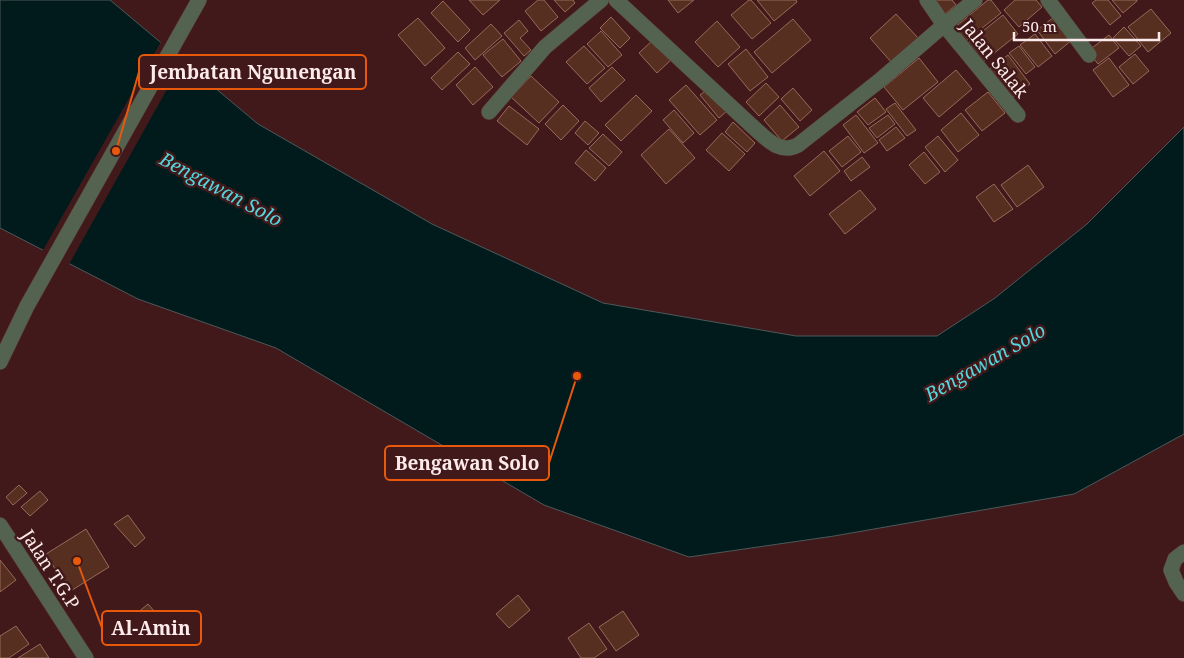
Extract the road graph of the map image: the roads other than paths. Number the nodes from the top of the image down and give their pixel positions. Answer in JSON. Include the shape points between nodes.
{"nodes":[{"id":1,"x":199,"y":0,"type":"edge"},
{"id":2,"x":600,"y":0,"type":"edge"},
{"id":3,"x":616,"y":0,"type":"edge"},
{"id":4,"x":927,"y":0,"type":"edge"},
{"id":5,"x":975,"y":0,"type":"edge"},
{"id":6,"x":1048,"y":0,"type":"edge"},
{"id":7,"x":944,"y":25,"type":"junction"},
{"id":8,"x":1088,"y":55,"type":"dead end"},
{"id":9,"x":489,"y":112,"type":"dead end"},
{"id":10,"x":1018,"y":115,"type":"dead end"},
{"id":11,"x":0,"y":362,"type":"edge"},
{"id":12,"x":0,"y":525,"type":"edge"},
{"id":13,"x":1184,"y":552,"type":"edge"},
{"id":14,"x":1184,"y":594,"type":"edge"},
{"id":15,"x":86,"y":658,"type":"edge"}],
"edges":[{"from":1,"to":11,"type":"street","via":[[27,306]]},
{"from":2,"to":9,"type":"street","via":[[545,47]]},
{"from":3,"to":7,"type":"street","via":[[752,126],[776,146],[784,148],[798,145]]},
{"from":4,"to":7,"type":"street","name":"Jalan Salak"},
{"from":5,"to":7,"type":"street"},
{"from":6,"to":8,"type":"street"},
{"from":7,"to":10,"type":"street","name":"Jalan Salak"},
{"from":12,"to":15,"type":"street","name":"Jalan T.G.P"},
{"from":13,"to":14,"type":"street","via":[[1175,559],[1171,570]]}]}
